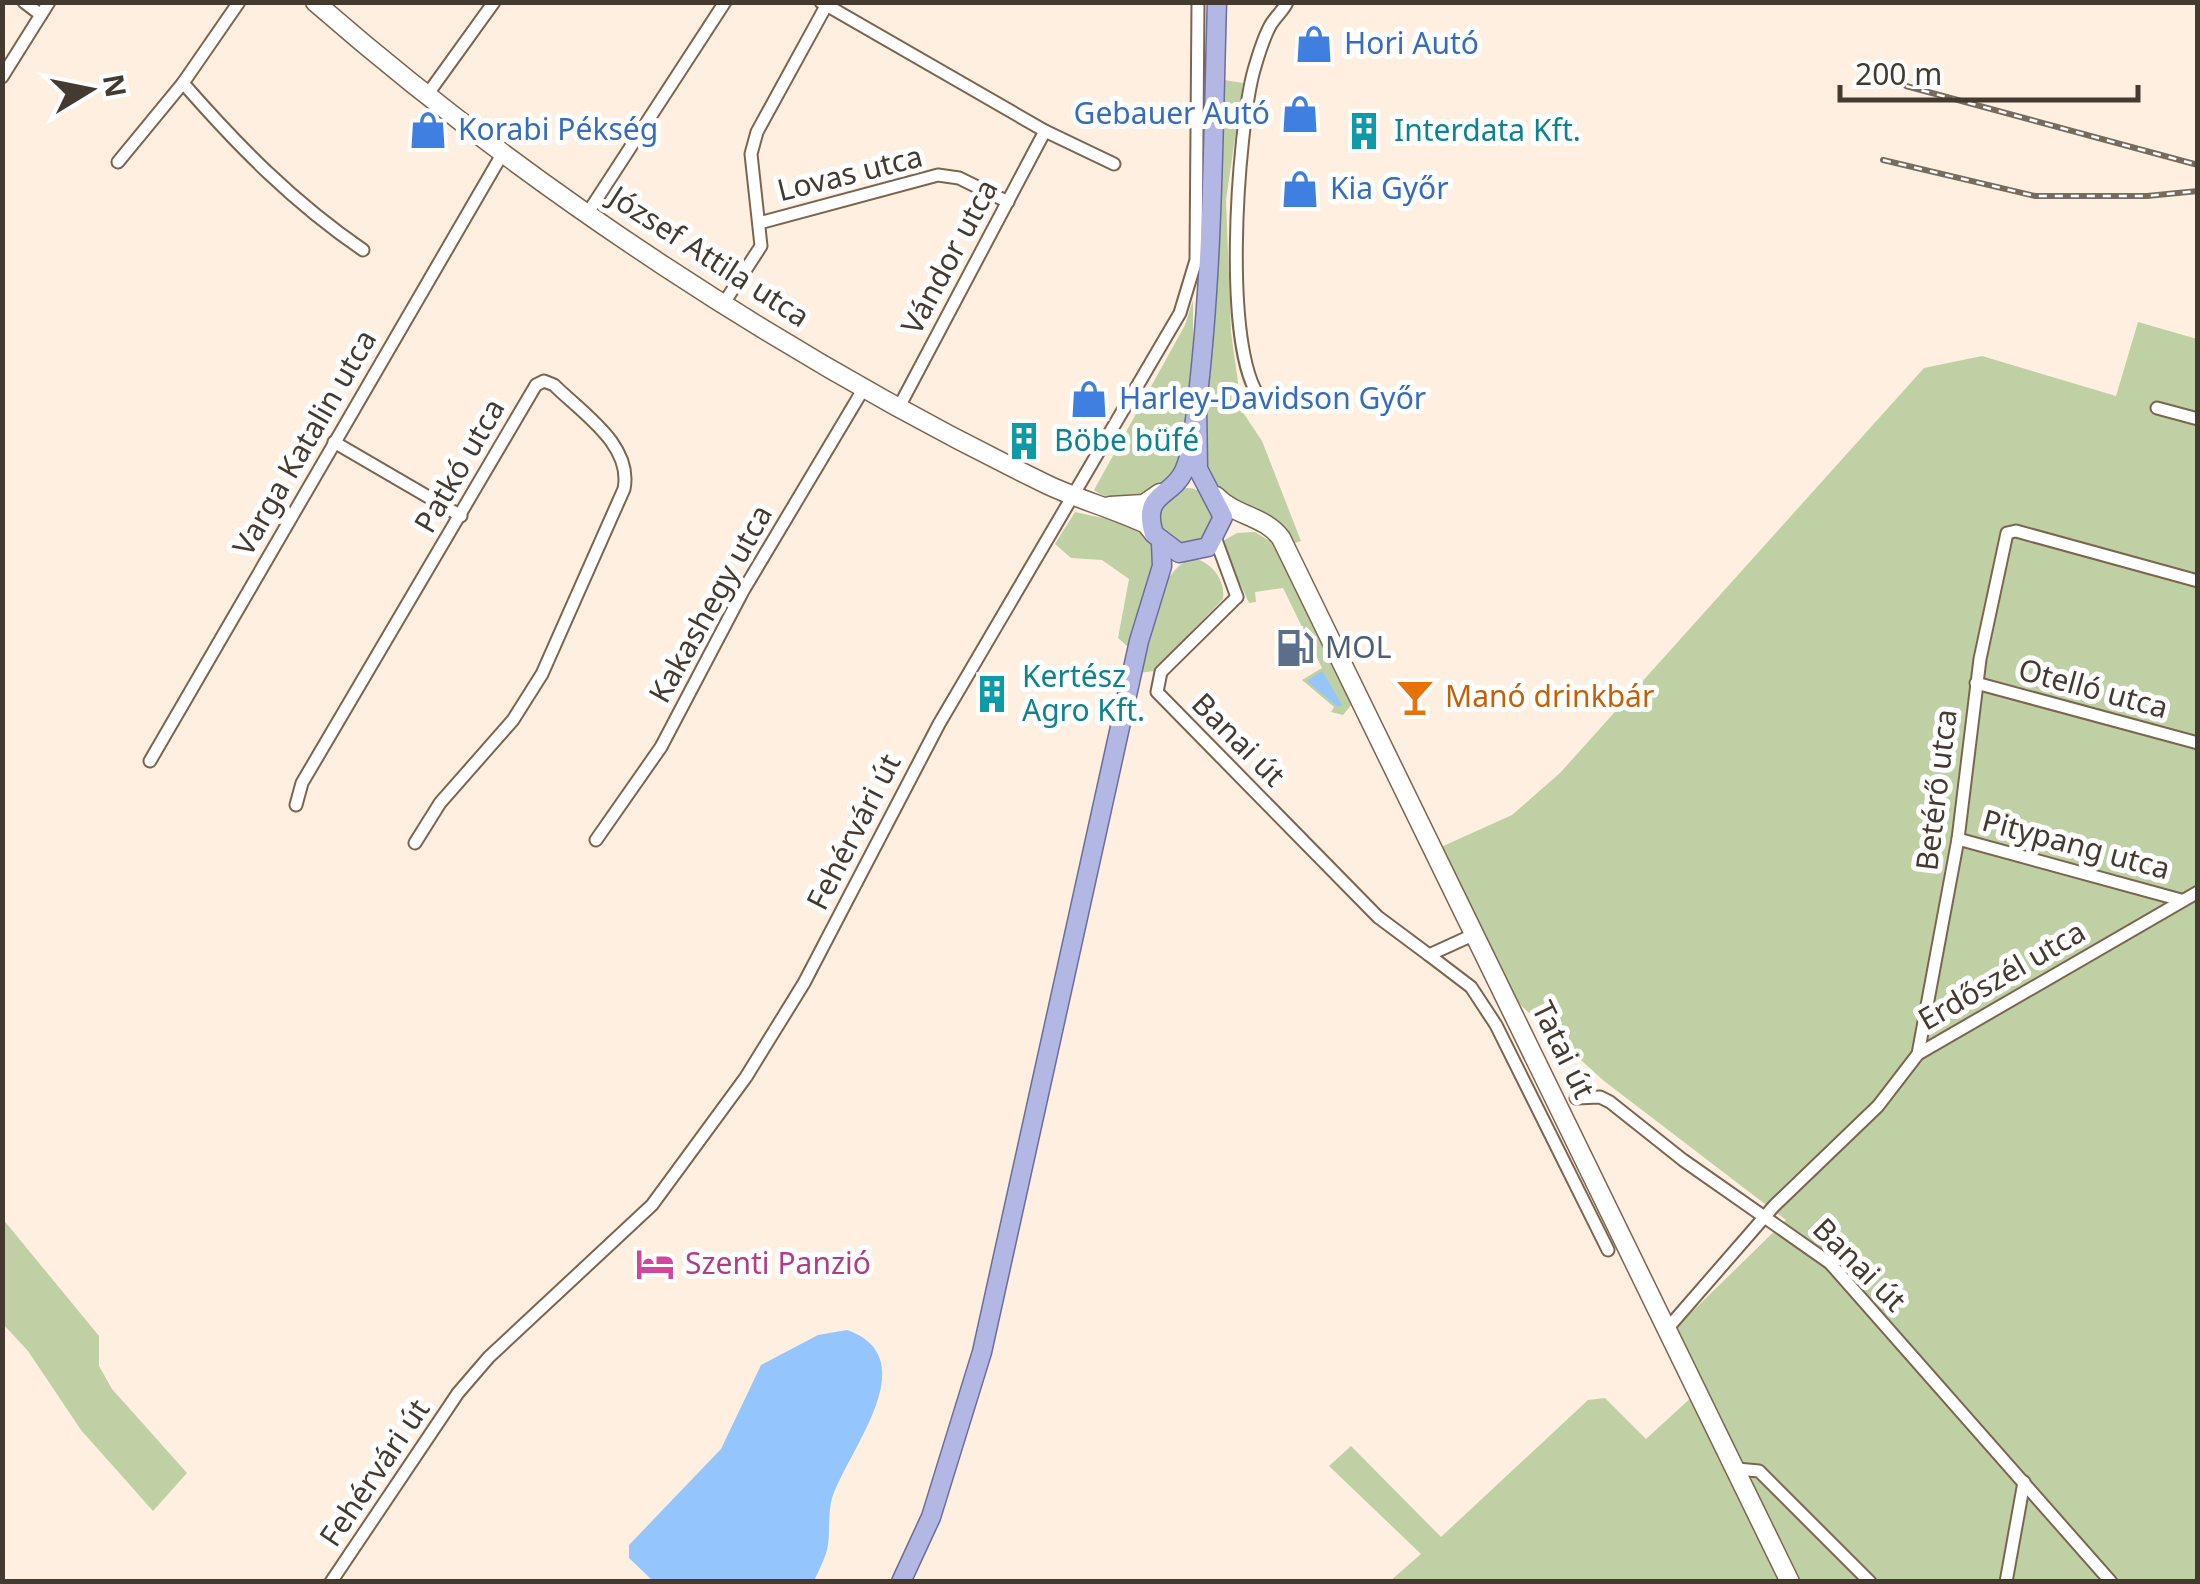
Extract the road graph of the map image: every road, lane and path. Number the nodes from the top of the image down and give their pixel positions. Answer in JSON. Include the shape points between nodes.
{"nodes":[{"id":1,"x":24,"y":2,"type":"edge"},
{"id":2,"x":49,"y":2,"type":"edge"},
{"id":3,"x":239,"y":2,"type":"edge"},
{"id":4,"x":494,"y":2,"type":"edge"},
{"id":5,"x":725,"y":2,"type":"edge"},
{"id":6,"x":1198,"y":2,"type":"edge"},
{"id":7,"x":1217,"y":2,"type":"edge"},
{"id":8,"x":1287,"y":2,"type":"edge"},
{"id":9,"x":318,"y":4,"type":"edge"},
{"id":10,"x":824,"y":4,"type":"edge"},
{"id":11,"x":41,"y":15,"type":"junction"},
{"id":12,"x":2,"y":76,"type":"edge"},
{"id":13,"x":183,"y":83,"type":"junction"},
{"id":14,"x":427,"y":95,"type":"junction"},
{"id":15,"x":1045,"y":131,"type":"junction"},
{"id":16,"x":504,"y":150,"type":"junction"},
{"id":17,"x":118,"y":162,"type":"dead end"},
{"id":18,"x":1114,"y":164,"type":"dead end"},
{"id":19,"x":1008,"y":202,"type":"junction"},
{"id":20,"x":589,"y":211,"type":"junction"},
{"id":21,"x":759,"y":223,"type":"junction"},
{"id":22,"x":363,"y":250,"type":"dead end"},
{"id":23,"x":724,"y":303,"type":"junction"},
{"id":24,"x":864,"y":388,"type":"junction"},
{"id":25,"x":1196,"y":403,"type":"junction"},
{"id":26,"x":1266,"y":404,"type":"dead end"},
{"id":27,"x":899,"y":406,"type":"junction"},
{"id":28,"x":2157,"y":408,"type":"dead end"},
{"id":29,"x":2198,"y":419,"type":"edge"},
{"id":30,"x":334,"y":442,"type":"junction"},
{"id":31,"x":1164,"y":490,"type":"junction"},
{"id":32,"x":1212,"y":492,"type":"junction"},
{"id":33,"x":1073,"y":495,"type":"junction"},
{"id":34,"x":1105,"y":507,"type":"junction"},
{"id":35,"x":462,"y":516,"type":"junction"},
{"id":36,"x":1219,"y":534,"type":"junction"},
{"id":37,"x":1158,"y":538,"type":"junction"},
{"id":38,"x":1284,"y":544,"type":"junction"},
{"id":39,"x":1194,"y":553,"type":"junction"},
{"id":40,"x":2198,"y":581,"type":"edge"},
{"id":41,"x":1155,"y":593,"type":"junction"},
{"id":42,"x":1236,"y":597,"type":"junction"},
{"id":43,"x":1976,"y":683,"type":"junction"},
{"id":44,"x":2198,"y":743,"type":"edge"},
{"id":45,"x":150,"y":761,"type":"dead end"},
{"id":46,"x":296,"y":805,"type":"dead end"},
{"id":47,"x":596,"y":840,"type":"dead end"},
{"id":48,"x":1958,"y":840,"type":"junction"},
{"id":49,"x":415,"y":843,"type":"dead end"},
{"id":50,"x":2198,"y":892,"type":"edge"},
{"id":51,"x":2181,"y":900,"type":"junction"},
{"id":52,"x":1475,"y":934,"type":"junction"},
{"id":53,"x":1429,"y":954,"type":"junction"},
{"id":54,"x":1514,"y":1012,"type":"junction"},
{"id":55,"x":1496,"y":1024,"type":"junction"},
{"id":56,"x":1918,"y":1054,"type":"junction"},
{"id":57,"x":1576,"y":1098,"type":"dead end"},
{"id":58,"x":1768,"y":1215,"type":"junction"},
{"id":59,"x":1608,"y":1250,"type":"dead end"},
{"id":60,"x":1667,"y":1328,"type":"junction"},
{"id":61,"x":1736,"y":1469,"type":"junction"},
{"id":62,"x":2024,"y":1482,"type":"junction"},
{"id":63,"x":332,"y":1582,"type":"edge"},
{"id":64,"x":901,"y":1582,"type":"edge"},
{"id":65,"x":1790,"y":1582,"type":"edge"},
{"id":66,"x":1870,"y":1582,"type":"edge"},
{"id":67,"x":2006,"y":1582,"type":"edge"},
{"id":68,"x":2111,"y":1582,"type":"edge"}],
"edges":[{"from":1,"to":11,"type":"street"},
{"from":2,"to":11,"type":"street"},
{"from":3,"to":13,"type":"street"},
{"from":4,"to":14,"type":"street"},
{"from":5,"to":20,"type":"street"},
{"from":6,"to":33,"type":"street","name":"Fehérvári út","via":[[1196,260],[1180,313]]},
{"from":7,"to":25,"type":"main road","via":[[1210,252]]},
{"from":8,"to":26,"type":"street","via":[[1253,72],[1238,184],[1241,328],[1252,388]]},
{"from":9,"to":14,"type":"street","name":"József Attila utca"},
{"from":10,"to":15,"type":"street"},
{"from":10,"to":21,"type":"street","via":[[757,132],[751,154]]},
{"from":11,"to":12,"type":"street"},
{"from":13,"to":17,"type":"street"},
{"from":13,"to":22,"type":"street","via":[[251,162]]},
{"from":14,"to":16,"type":"street","name":"József Attila utca"},
{"from":15,"to":18,"type":"street"},
{"from":15,"to":19,"type":"street","name":"Vándor utca"},
{"from":16,"to":20,"type":"street","name":"József Attila utca"},
{"from":16,"to":30,"type":"street","name":"Varga Katalin utca"},
{"from":19,"to":21,"type":"street","name":"Lovas utca","via":[[959,178],[938,176]]},
{"from":19,"to":27,"type":"street","name":"Vándor utca"},
{"from":20,"to":23,"type":"street","name":"József Attila utca"},
{"from":21,"to":23,"type":"street","via":[[761,246]]},
{"from":23,"to":24,"type":"street","name":"József Attila utca"},
{"from":24,"to":27,"type":"street","name":"József Attila utca"},
{"from":24,"to":47,"type":"street","name":"Kakashegy utca","via":[[743,591],[661,747]]},
{"from":25,"to":31,"type":"main road","via":[[1184,470]]},
{"from":25,"to":32,"type":"main road","via":[[1197,462]]},
{"from":27,"to":33,"type":"street","name":"József Attila utca"},
{"from":28,"to":29,"type":"street"},
{"from":30,"to":35,"type":"street"},
{"from":30,"to":45,"type":"street","name":"Varga Katalin utca"},
{"from":31,"to":32,"type":"main road","via":[[1188,481]]},
{"from":31,"to":34,"type":"street","via":[[1144,504]]},
{"from":31,"to":37,"type":"main road","via":[[1151,512]]},
{"from":32,"to":36,"type":"main road","via":[[1223,517]]},
{"from":32,"to":38,"type":"street","name":"Tatai út","via":[[1234,512],[1273,528]]},
{"from":33,"to":34,"type":"street","name":"József Attila utca"},
{"from":33,"to":63,"type":"street","name":"Fehérvári út","via":[[746,1077],[652,1206],[458,1392]]},
{"from":34,"to":37,"type":"street","name":"József Attila utca","via":[[1146,524]]},
{"from":35,"to":46,"type":"street","name":"Patkó utca","via":[[302,783]]},
{"from":35,"to":49,"type":"street","name":"Patkó utca","via":[[544,381],[624,460],[624,488],[542,674]]},
{"from":36,"to":38,"type":"street","via":[[1255,526]]},
{"from":36,"to":39,"type":"main road"},
{"from":36,"to":42,"type":"street"},
{"from":37,"to":39,"type":"main road"},
{"from":37,"to":41,"type":"main road","via":[[1162,566]]},
{"from":38,"to":52,"type":"street","name":"Tatai út"},
{"from":39,"to":41,"type":"main road","via":[[1171,569]]},
{"from":39,"to":42,"type":"street","via":[[1224,575]]},
{"from":40,"to":43,"type":"street","name":"Betérő utca","via":[[2007,533]]},
{"from":41,"to":64,"type":"main road","via":[[982,1352],[931,1517]]},
{"from":42,"to":53,"type":"street","name":"Banai út","via":[[1161,672],[1157,692],[1378,917]]},
{"from":43,"to":44,"type":"street","name":"Otelló utca"},
{"from":43,"to":48,"type":"street","name":"Betérő utca"},
{"from":48,"to":51,"type":"street","name":"Pitypang utca"},
{"from":48,"to":56,"type":"street","name":"Betérő utca"},
{"from":50,"to":51,"type":"street","name":"Erdőszél utca"},
{"from":51,"to":56,"type":"street","name":"Erdőszél utca"},
{"from":52,"to":53,"type":"street"},
{"from":52,"to":54,"type":"street","name":"Tatai út"},
{"from":53,"to":55,"type":"street","name":"Tatai út","via":[[1471,987]]},
{"from":54,"to":55,"type":"street"},
{"from":54,"to":60,"type":"street","name":"Tatai út"},
{"from":55,"to":59,"type":"street","name":"Tatai út"},
{"from":56,"to":58,"type":"street","name":"Erdőszél utca","via":[[1878,1106]]},
{"from":57,"to":58,"type":"street","name":"Banai út","via":[[1610,1102]]},
{"from":58,"to":60,"type":"street","name":"Erdőszél utca"},
{"from":58,"to":62,"type":"street","name":"Banai út","via":[[1830,1263]]},
{"from":60,"to":61,"type":"street","name":"Tatai út"},
{"from":61,"to":65,"type":"street","name":"Tatai út"},
{"from":61,"to":66,"type":"street","via":[[1759,1470]]},
{"from":62,"to":67,"type":"street"},
{"from":62,"to":68,"type":"street","name":"Banai út"}]}
